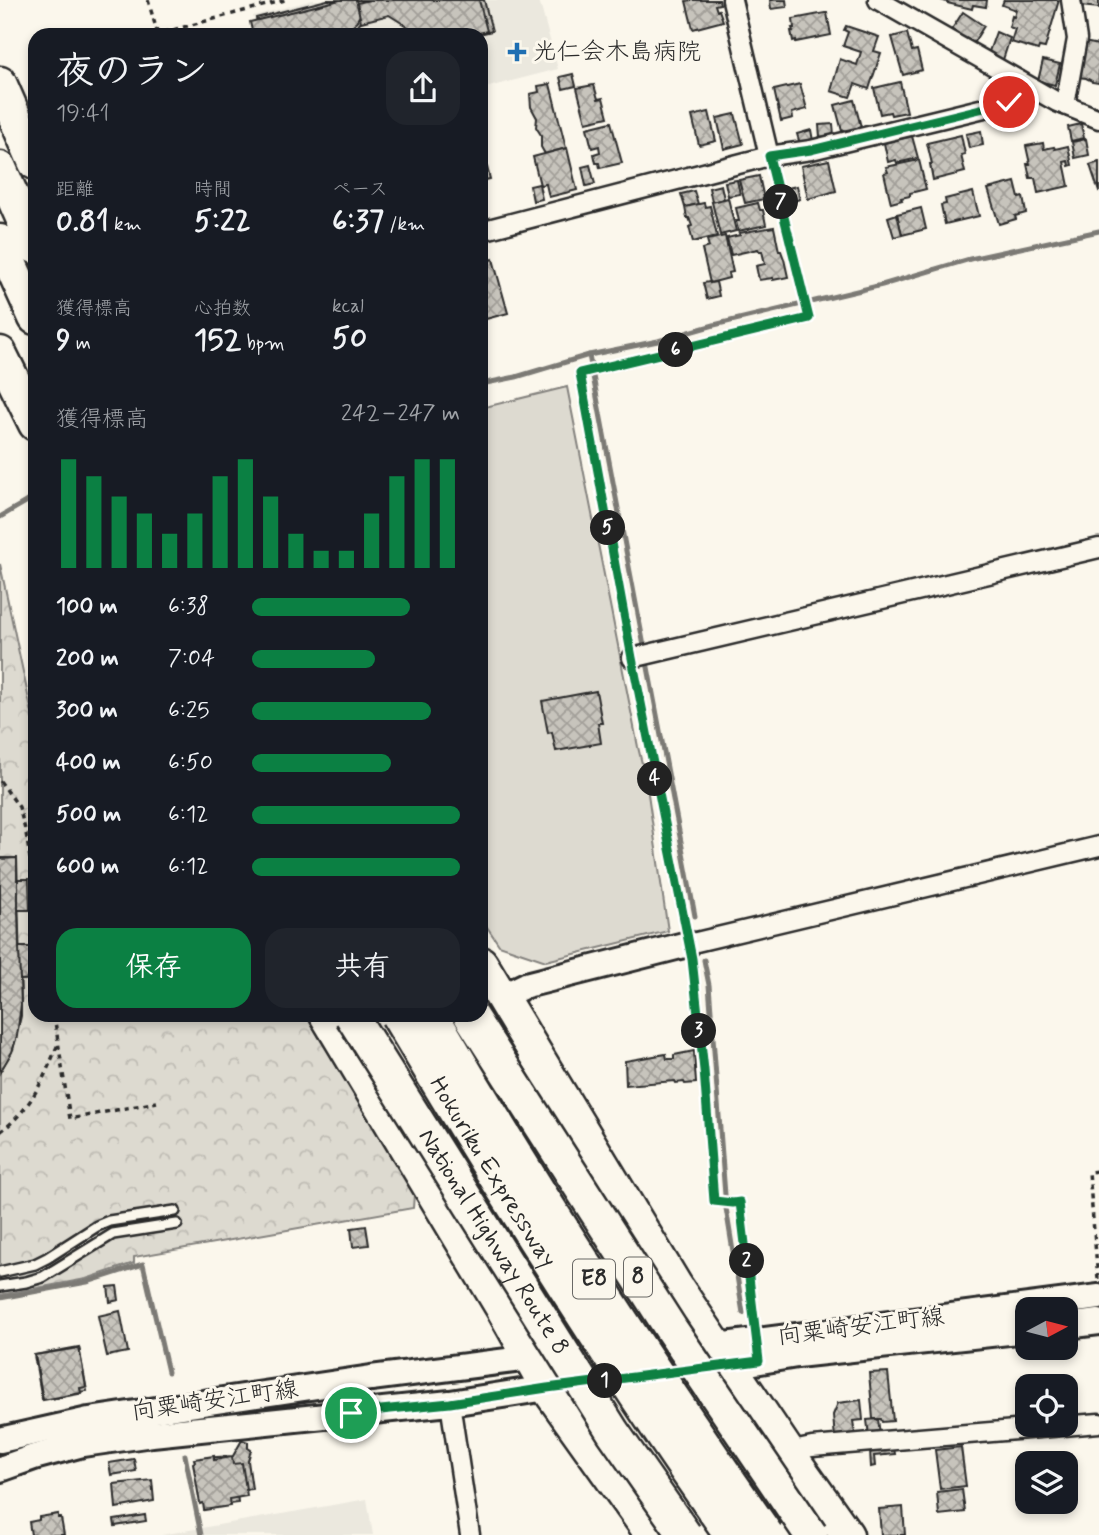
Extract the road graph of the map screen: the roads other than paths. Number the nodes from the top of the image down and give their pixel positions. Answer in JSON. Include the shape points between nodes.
{"nodes":[{"id":1,"x":732,"y":0,"type":"edge"},
{"id":2,"x":878,"y":0,"type":"edge"},
{"id":3,"x":1071,"y":0,"type":"edge"},
{"id":4,"x":1018,"y":80,"type":"junction"},
{"id":5,"x":0,"y":83,"type":"edge"},
{"id":6,"x":1065,"y":105,"type":"junction"},
{"id":7,"x":1099,"y":119,"type":"edge"},
{"id":8,"x":28,"y":147,"type":"edge"},
{"id":9,"x":769,"y":156,"type":"junction"},
{"id":10,"x":0,"y":168,"type":"edge"},
{"id":11,"x":488,"y":229,"type":"edge"},
{"id":12,"x":28,"y":231,"type":"edge"},
{"id":13,"x":0,"y":241,"type":"edge"},
{"id":14,"x":28,"y":303,"type":"edge"},
{"id":15,"x":0,"y":353,"type":"edge"},
{"id":16,"x":28,"y":410,"type":"edge"},
{"id":17,"x":1099,"y":548,"type":"edge"},
{"id":18,"x":641,"y":656,"type":"road end"},
{"id":19,"x":1099,"y":846,"type":"edge"},
{"id":20,"x":688,"y":944,"type":"joint"},
{"id":21,"x":488,"y":975,"type":"edge"},
{"id":22,"x":501,"y":997,"type":"junction"},
{"id":23,"x":330,"y":1022,"type":"edge"},
{"id":24,"x":355,"y":1022,"type":"edge"},
{"id":25,"x":401,"y":1022,"type":"edge"},
{"id":26,"x":436,"y":1022,"type":"edge"},
{"id":27,"x":474,"y":1022,"type":"edge"},
{"id":28,"x":175,"y":1211,"type":"dead end"},
{"id":29,"x":177,"y":1224,"type":"dead end"},
{"id":30,"x":0,"y":1272,"type":"edge"},
{"id":31,"x":0,"y":1286,"type":"edge"},
{"id":32,"x":1099,"y":1294,"type":"edge"},
{"id":33,"x":1099,"y":1322,"type":"edge"},
{"id":34,"x":1078,"y":1325,"type":"edge"},
{"id":35,"x":1015,"y":1331,"type":"edge"},
{"id":36,"x":724,"y":1356,"type":"junction"},
{"id":37,"x":530,"y":1358,"type":"junction"},
{"id":38,"x":547,"y":1388,"type":"junction"},
{"id":39,"x":450,"y":1403,"type":"junction"},
{"id":40,"x":1099,"y":1423,"type":"edge"},
{"id":41,"x":0,"y":1440,"type":"edge"},
{"id":42,"x":788,"y":1452,"type":"junction"},
{"id":43,"x":0,"y":1469,"type":"edge"},
{"id":44,"x":470,"y":1535,"type":"edge"},
{"id":45,"x":652,"y":1535,"type":"edge"},
{"id":46,"x":685,"y":1535,"type":"edge"},
{"id":47,"x":731,"y":1535,"type":"edge"},
{"id":48,"x":767,"y":1535,"type":"edge"},
{"id":49,"x":811,"y":1535,"type":"edge"},
{"id":50,"x":847,"y":1535,"type":"edge"}],
"edges":[{"from":1,"to":9,"type":"street"},
{"from":2,"to":4,"type":"street"},
{"from":3,"to":6,"type":"street","via":[[1077,39]]},
{"from":4,"to":6,"type":"street"},
{"from":4,"to":9,"type":"street","via":[[1009,102]]},
{"from":5,"to":8,"type":"highway"},
{"from":6,"to":7,"type":"street"},
{"from":9,"to":11,"type":"street"},
{"from":10,"to":12,"type":"highway"},
{"from":13,"to":14,"type":"highway"},
{"from":15,"to":16,"type":"highway"},
{"from":17,"to":18,"type":"street"},
{"from":19,"to":20,"type":"street"},
{"from":20,"to":22,"type":"main road","via":[[526,985]]},
{"from":21,"to":22,"type":"highway"},
{"from":22,"to":36,"type":"highway","via":[[676,1286]]},
{"from":23,"to":37,"type":"highway"},
{"from":24,"to":46,"type":"highway","name":"National Highway Route 8","bridge":true,"via":[[613,1432]]},
{"from":25,"to":47,"type":"highway","name":"Hokuriku Expressway","number":"E8","bridge":true,"via":[[551,1266]]},
{"from":26,"to":48,"type":"highway","name":"Hokuriku Expressway","number":"E8","bridge":true,"via":[[575,1250]]},
{"from":27,"to":49,"type":"highway","number":"8","bridge":true,"via":[[671,1329]]},
{"from":28,"to":30,"type":"lane","via":[[109,1221],[35,1264]]},
{"from":29,"to":31,"type":"lane","via":[[113,1234],[43,1277]]},
{"from":32,"to":36,"type":"main road","name":"向粟崎安江町線","via":[[756,1341]]},
{"from":33,"to":34,"type":"main road"},
{"from":35,"to":36,"type":"main road","name":"向粟崎安江町線","via":[[797,1356]]},
{"from":36,"to":37,"type":"main road","name":"向粟崎安江町線"},
{"from":36,"to":38,"type":"main road","name":"向粟崎安江町線"},
{"from":36,"to":42,"type":"highway"},
{"from":37,"to":38,"type":"highway"},
{"from":37,"to":41,"type":"main road","name":"向粟崎安江町線","via":[[142,1411]]},
{"from":38,"to":39,"type":"main road","name":"向粟崎安江町線"},
{"from":38,"to":45,"type":"highway"},
{"from":39,"to":43,"type":"main road","name":"向粟崎安江町線","via":[[83,1444]]},
{"from":39,"to":44,"type":"street"},
{"from":40,"to":42,"type":"street"},
{"from":42,"to":50,"type":"highway"}]}
